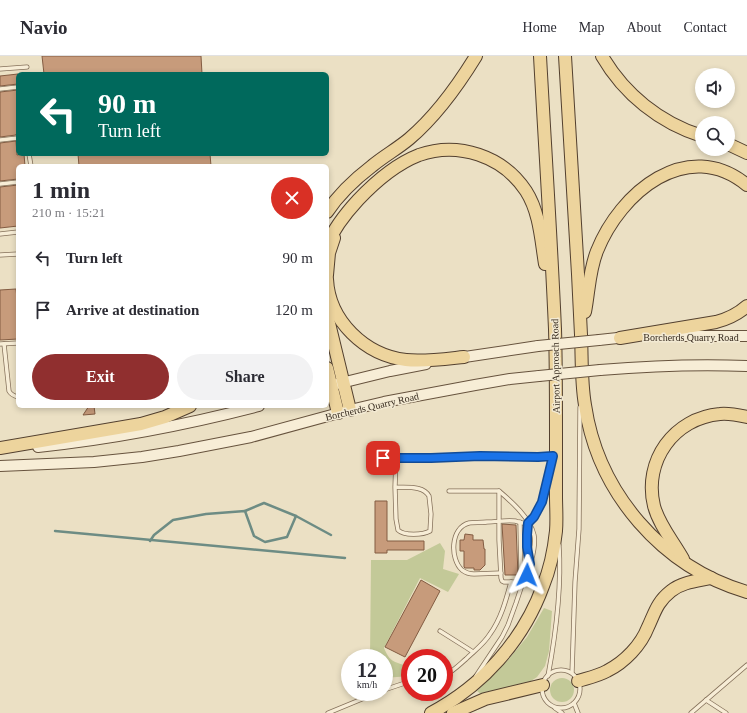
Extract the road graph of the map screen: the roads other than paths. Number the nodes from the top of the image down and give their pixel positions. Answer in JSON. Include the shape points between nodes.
{"nodes":[{"id":1,"x":476,"y":56,"type":"edge"},
{"id":2,"x":540,"y":56,"type":"edge"},
{"id":3,"x":565,"y":56,"type":"edge"},
{"id":4,"x":602,"y":56,"type":"edge"},
{"id":5,"x":27,"y":67,"type":"dead end"},
{"id":6,"x":0,"y":69,"type":"edge"},
{"id":7,"x":16,"y":88,"type":"edge"},
{"id":8,"x":0,"y":89,"type":"edge"},
{"id":9,"x":695,"y":133,"type":"edge"},
{"id":10,"x":16,"y":138,"type":"edge"},
{"id":11,"x":0,"y":140,"type":"edge"},
{"id":12,"x":735,"y":147,"type":"edge"},
{"id":13,"x":747,"y":153,"type":"edge"},
{"id":14,"x":16,"y":182,"type":"edge"},
{"id":15,"x":0,"y":184,"type":"edge"},
{"id":16,"x":747,"y":185,"type":"edge"},
{"id":17,"x":329,"y":209,"type":"edge"},
{"id":18,"x":350,"y":209,"type":"junction"},
{"id":19,"x":16,"y":232,"type":"edge"},
{"id":20,"x":0,"y":234,"type":"edge"},
{"id":21,"x":329,"y":241,"type":"edge"},
{"id":22,"x":16,"y":254,"type":"edge"},
{"id":23,"x":329,"y":254,"type":"edge"},
{"id":24,"x":0,"y":255,"type":"edge"},
{"id":25,"x":329,"y":293,"type":"edge"},
{"id":26,"x":747,"y":306,"type":"edge"},
{"id":27,"x":329,"y":323,"type":"edge"},
{"id":28,"x":555,"y":329,"type":"junction"},
{"id":29,"x":581,"y":330,"type":"junction"},
{"id":30,"x":747,"y":336,"type":"edge"},
{"id":31,"x":620,"y":338,"type":"junction"},
{"id":32,"x":16,"y":343,"type":"edge"},
{"id":33,"x":2,"y":344,"type":"edge"},
{"id":34,"x":464,"y":357,"type":"junction"},
{"id":35,"x":747,"y":366,"type":"edge"},
{"id":36,"x":344,"y":382,"type":"junction"},
{"id":37,"x":582,"y":386,"type":"junction"},
{"id":38,"x":329,"y":387,"type":"edge"},
{"id":39,"x":16,"y":397,"type":"edge"},
{"id":40,"x":185,"y":408,"type":"edge"},
{"id":41,"x":251,"y":408,"type":"edge"},
{"id":42,"x":350,"y":410,"type":"junction"},
{"id":43,"x":338,"y":413,"type":"junction"},
{"id":44,"x":747,"y":417,"type":"edge"},
{"id":45,"x":0,"y":448,"type":"edge"},
{"id":46,"x":0,"y":451,"type":"edge"},
{"id":47,"x":554,"y":452,"type":"junction"},
{"id":48,"x":383,"y":458,"type":"dead end"},
{"id":49,"x":396,"y":458,"type":"junction"},
{"id":50,"x":0,"y":466,"type":"edge"},
{"id":51,"x":395,"y":487,"type":"junction"},
{"id":52,"x":449,"y":491,"type":"dead end"},
{"id":53,"x":499,"y":491,"type":"junction"},
{"id":54,"x":499,"y":521,"type":"junction"},
{"id":55,"x":520,"y":522,"type":"junction"},
{"id":56,"x":528,"y":523,"type":"junction"},
{"id":57,"x":557,"y":523,"type":"junction"},
{"id":58,"x":685,"y":562,"type":"junction"},
{"id":59,"x":530,"y":564,"type":"junction"},
{"id":60,"x":500,"y":573,"type":"junction"},
{"id":61,"x":711,"y":578,"type":"junction"},
{"id":62,"x":511,"y":582,"type":"junction"},
{"id":63,"x":523,"y":582,"type":"junction"},
{"id":64,"x":747,"y":592,"type":"edge"},
{"id":65,"x":440,"y":631,"type":"dead end"},
{"id":66,"x":473,"y":652,"type":"junction"},
{"id":67,"x":747,"y":665,"type":"edge"},
{"id":68,"x":453,"y":670,"type":"edge"},
{"id":69,"x":575,"y":677,"type":"junction"},
{"id":70,"x":546,"y":680,"type":"junction"},
{"id":71,"x":470,"y":688,"type":"junction"},
{"id":72,"x":706,"y":700,"type":"junction"},
{"id":73,"x":357,"y":701,"type":"edge"},
{"id":74,"x":574,"y":703,"type":"junction"},
{"id":75,"x":554,"y":707,"type":"junction"},
{"id":76,"x":328,"y":713,"type":"edge"},
{"id":77,"x":430,"y":713,"type":"edge"},
{"id":78,"x":453,"y":713,"type":"edge"},
{"id":79,"x":562,"y":713,"type":"edge"},
{"id":80,"x":578,"y":713,"type":"edge"},
{"id":81,"x":690,"y":713,"type":"edge"},
{"id":82,"x":726,"y":713,"type":"edge"}],
"edges":[{"from":1,"to":17,"type":"main road","via":[[444,103],[425,124],[356,180],[337,197]]},
{"from":2,"to":28,"type":"main road","name":"Airport Approach Road"},
{"from":3,"to":29,"type":"main road"},
{"from":4,"to":9,"type":"main road","via":[[620,82],[647,108],[675,125]]},
{"from":5,"to":6,"type":"lane"},
{"from":7,"to":8,"type":"lane"},
{"from":10,"to":11,"type":"lane"},
{"from":12,"to":13,"type":"main road"},
{"from":14,"to":15,"type":"lane"},
{"from":16,"to":29,"type":"main road","via":[[724,172],[692,167],[664,174],[634,195],[608,228],[596,252]]},
{"from":18,"to":21,"type":"main road"},
{"from":18,"to":23,"type":"main road","via":[[339,226]]},
{"from":18,"to":28,"type":"main road","via":[[384,176],[419,155],[440,150],[461,150],[495,161],[526,191],[535,210]]},
{"from":19,"to":20,"type":"lane"},
{"from":22,"to":24,"type":"lane"},
{"from":25,"to":34,"type":"main road","via":[[341,320],[353,335],[369,347],[406,360]]},
{"from":26,"to":31,"type":"main road","via":[[725,320]]},
{"from":27,"to":36,"type":"main road"},
{"from":28,"to":47,"type":"main road","name":"Airport Approach Road"},
{"from":29,"to":37,"type":"main road"},
{"from":30,"to":31,"type":"main road","name":"Borcherds Quarry Road"},
{"from":31,"to":34,"type":"main road","name":"Borcherds Quarry Road","bridge":true},
{"from":32,"to":33,"type":"lane"},
{"from":33,"to":39,"type":"lane","via":[[9,391]]},
{"from":34,"to":36,"type":"main road","name":"Borcherds Quarry Road"},
{"from":35,"to":42,"type":"main road","name":"Borcherds Quarry Road","bridge":true,"via":[[630,368],[510,379]]},
{"from":36,"to":38,"type":"main road","name":"Borcherds Quarry Road"},
{"from":36,"to":42,"type":"main road"},
{"from":37,"to":58,"type":"main road","via":[[593,440],[615,490],[649,534]]},
{"from":37,"to":69,"type":"lane","via":[[575,589]]},
{"from":38,"to":43,"type":"main road"},
{"from":40,"to":45,"type":"main road","via":[[141,424]]},
{"from":41,"to":46,"type":"main road","via":[[132,433]]},
{"from":42,"to":43,"type":"main road","name":"Borcherds Quarry Road"},
{"from":43,"to":50,"type":"main road","name":"Borcherds Quarry Road","via":[[257,435],[179,451],[94,462]]},
{"from":44,"to":58,"type":"main road","via":[[722,414],[697,420],[676,433],[658,456],[652,483],[654,507],[657,517]]},
{"from":47,"to":49,"type":"lane","via":[[538,457]]},
{"from":47,"to":56,"type":"lane","via":[[542,502]]},
{"from":47,"to":57,"type":"main road","name":"Airport Approach Road"},
{"from":48,"to":49,"type":"lane"},
{"from":49,"to":51,"type":"lane"},
{"from":51,"to":51,"type":"lane","via":[[398,530],[402,534],[430,531],[428,493],[418,488]]},
{"from":52,"to":53,"type":"lane"},
{"from":53,"to":54,"type":"lane"},
{"from":53,"to":56,"type":"lane","via":[[512,502]]},
{"from":54,"to":55,"type":"lane"},
{"from":54,"to":60,"type":"lane"},
{"from":54,"to":60,"type":"lane","via":[[467,524],[457,531],[454,547],[456,560],[466,572]]},
{"from":55,"to":56,"type":"lane"},
{"from":55,"to":63,"type":"lane"},
{"from":56,"to":59,"type":"lane","via":[[527,547]]},
{"from":56,"to":59,"type":"lane","via":[[534,535],[534,552]]},
{"from":57,"to":70,"type":"lane","name":"Airport Approach Road","via":[[560,576],[554,644]]},
{"from":57,"to":71,"type":"main road","via":[[548,571],[530,617],[506,653]]},
{"from":58,"to":61,"type":"main road"},
{"from":59,"to":63,"type":"lane"},
{"from":60,"to":62,"type":"lane","via":[[502,581]]},
{"from":61,"to":64,"type":"main road"},
{"from":61,"to":69,"type":"main road","via":[[686,583],[664,597],[657,605],[645,635],[627,658],[608,671],[591,678]]},
{"from":62,"to":63,"type":"lane"},
{"from":62,"to":66,"type":"lane","via":[[501,616],[484,643]]},
{"from":63,"to":71,"type":"lane","via":[[502,637],[477,673]]},
{"from":65,"to":66,"type":"lane"},
{"from":66,"to":68,"type":"lane"},
{"from":67,"to":72,"type":"lane"},
{"from":69,"to":70,"type":"lane","via":[[561,670]]},
{"from":69,"to":74,"type":"lane","via":[[580,693]]},
{"from":70,"to":75,"type":"lane","via":[[543,693]]},
{"from":70,"to":78,"type":"main road","via":[[485,699]]},
{"from":71,"to":77,"type":"main road"},
{"from":72,"to":81,"type":"lane"},
{"from":72,"to":82,"type":"lane"},
{"from":73,"to":76,"type":"lane"},
{"from":74,"to":75,"type":"lane","via":[[563,708]]},
{"from":74,"to":80,"type":"lane"},
{"from":75,"to":79,"type":"lane"}]}
